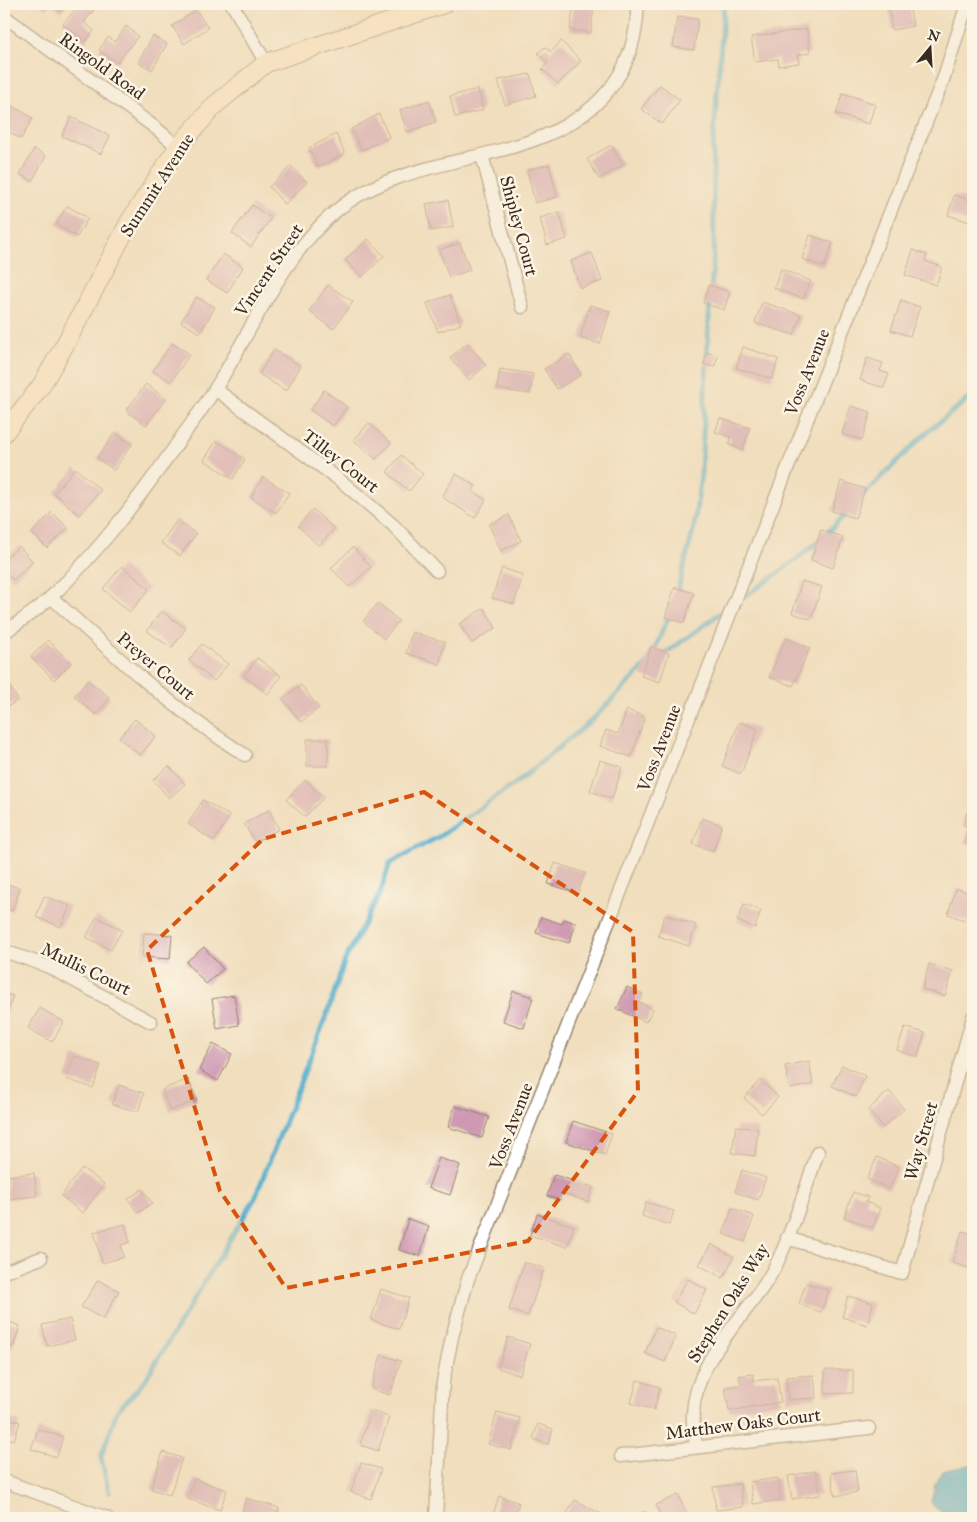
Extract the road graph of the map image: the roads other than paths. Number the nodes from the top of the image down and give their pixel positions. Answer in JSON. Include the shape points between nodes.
{"nodes":[{"id":1,"x":232,"y":4,"type":"edge"},
{"id":2,"x":444,"y":4,"type":"edge"},
{"id":3,"x":636,"y":4,"type":"edge"},
{"id":4,"x":967,"y":4,"type":"edge"},
{"id":5,"x":4,"y":16,"type":"edge"},
{"id":6,"x":266,"y":63,"type":"junction"},
{"id":7,"x":178,"y":147,"type":"junction"},
{"id":8,"x":482,"y":155,"type":"junction"},
{"id":9,"x":522,"y":306,"type":"dead end"},
{"id":10,"x":215,"y":389,"type":"junction"},
{"id":11,"x":4,"y":433,"type":"edge"},
{"id":12,"x":437,"y":571,"type":"dead end"},
{"id":13,"x":51,"y":598,"type":"junction"},
{"id":14,"x":4,"y":633,"type":"edge"},
{"id":15,"x":245,"y":755,"type":"dead end"},
{"id":16,"x":4,"y":951,"type":"edge"},
{"id":17,"x":973,"y":1017,"type":"edge"},
{"id":18,"x":151,"y":1022,"type":"dead end"},
{"id":19,"x":818,"y":1152,"type":"dead end"},
{"id":20,"x":787,"y":1238,"type":"junction"},
{"id":21,"x":40,"y":1258,"type":"dead end"},
{"id":22,"x":4,"y":1272,"type":"edge"},
{"id":23,"x":869,"y":1428,"type":"dead end"},
{"id":24,"x":696,"y":1448,"type":"junction"},
{"id":25,"x":621,"y":1456,"type":"dead end"},
{"id":26,"x":4,"y":1481,"type":"edge"},
{"id":27,"x":107,"y":1518,"type":"edge"},
{"id":28,"x":436,"y":1518,"type":"edge"}],
"edges":[{"from":1,"to":6,"type":"street"},
{"from":2,"to":6,"type":"main road","name":"Summit Avenue"},
{"from":3,"to":8,"type":"street","name":"Vincent Street","via":[[628,59],[598,105],[576,121]]},
{"from":4,"to":28,"type":"street","name":"Voss Avenue","via":[[943,80],[468,1279],[443,1382]]},
{"from":5,"to":7,"type":"street","name":"Ringold Road"},
{"from":6,"to":7,"type":"main road","name":"Summit Avenue","via":[[214,105]]},
{"from":7,"to":11,"type":"main road","name":"Summit Avenue","via":[[130,221],[45,378]]},
{"from":8,"to":9,"type":"street","name":"Shipley Court"},
{"from":8,"to":10,"type":"street","name":"Vincent Street","via":[[404,174],[372,188],[338,209],[308,237],[279,279]]},
{"from":10,"to":12,"type":"street","name":"Tilley Court","via":[[341,481],[393,525]]},
{"from":10,"to":13,"type":"street","name":"Vincent Street","via":[[132,507],[99,548]]},
{"from":13,"to":14,"type":"street","name":"Vincent Street"},
{"from":13,"to":15,"type":"street","name":"Preyer Court","via":[[133,672],[210,733]]},
{"from":16,"to":18,"type":"street","name":"Mullis Court","via":[[47,966]]},
{"from":17,"to":20,"type":"street","name":"Way Street","via":[[902,1273]]},
{"from":19,"to":20,"type":"street","name":"Stephen Oaks Way"},
{"from":20,"to":24,"type":"street","name":"Stephen Oaks Way","via":[[776,1264],[748,1309],[713,1352],[700,1380],[692,1413]]},
{"from":21,"to":22,"type":"street"},
{"from":23,"to":24,"type":"street","name":"Matthew Oaks Court"},
{"from":24,"to":25,"type":"street","name":"Matthew Oaks Court"},
{"from":26,"to":27,"type":"street"}]}
